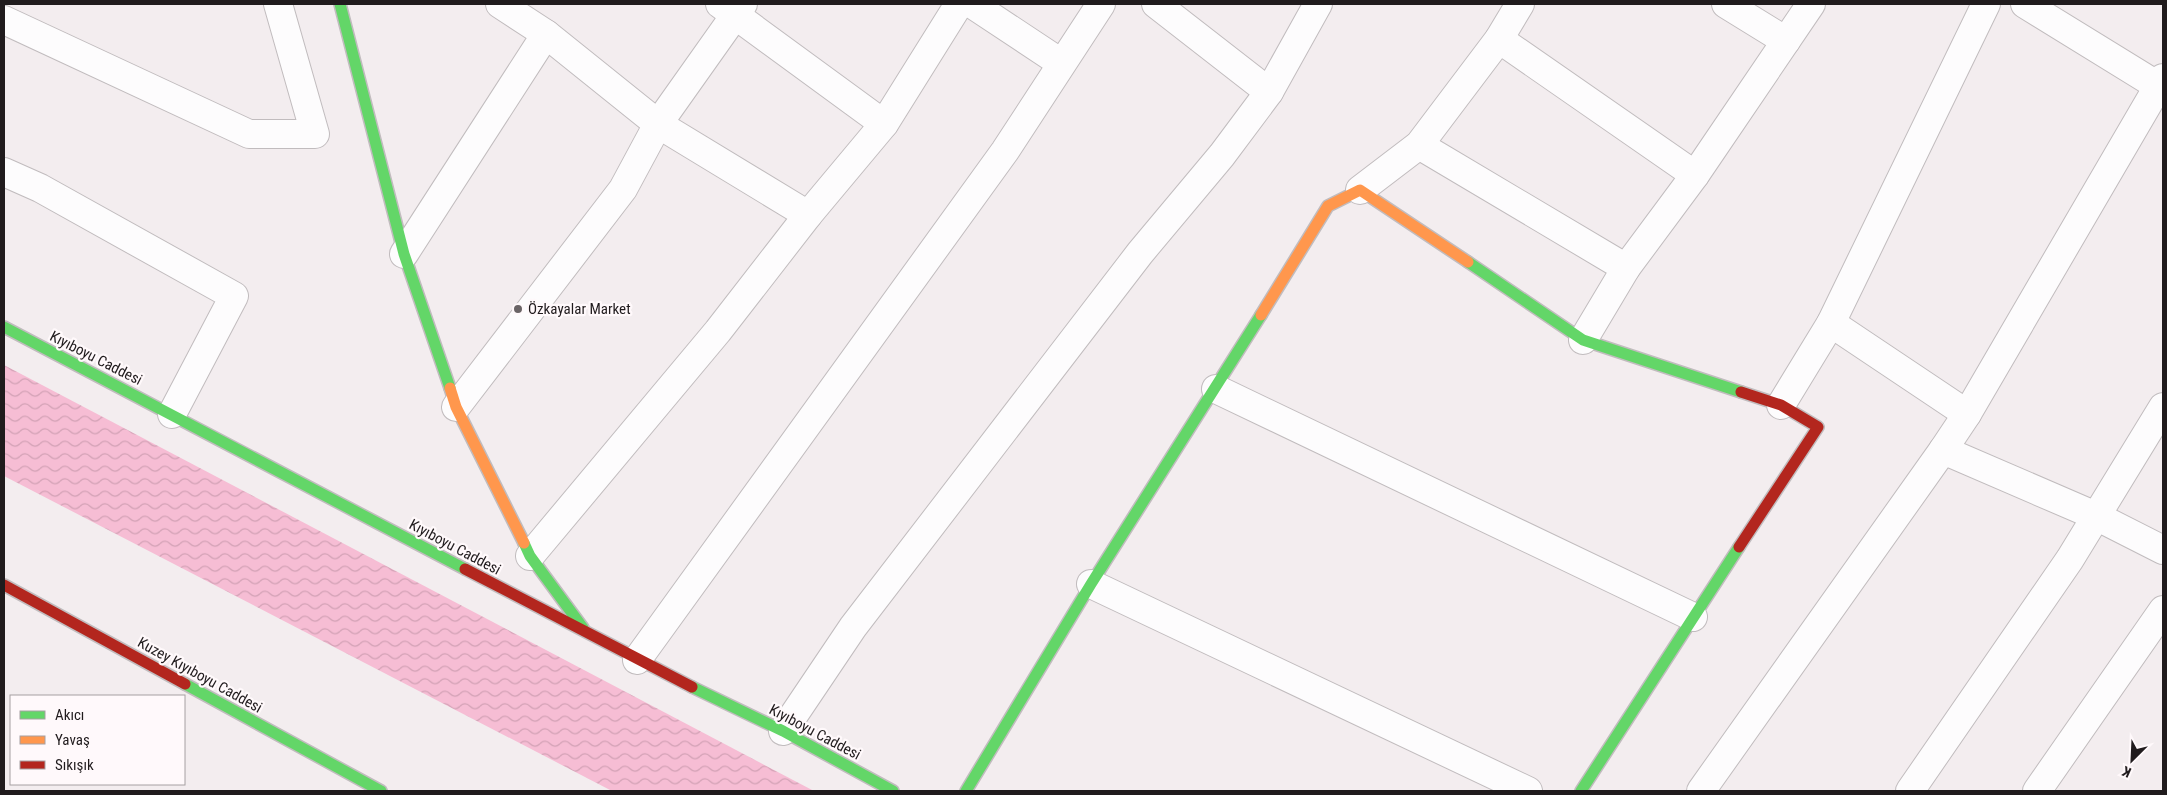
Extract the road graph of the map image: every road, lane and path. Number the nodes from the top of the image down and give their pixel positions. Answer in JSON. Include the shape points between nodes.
{"nodes":[{"id":1,"x":278,"y":4,"type":"edge"},
{"id":2,"x":340,"y":4,"type":"edge"},
{"id":3,"x":500,"y":4,"type":"edge"},
{"id":4,"x":959,"y":4,"type":"edge"},
{"id":5,"x":972,"y":4,"type":"edge"},
{"id":6,"x":1100,"y":4,"type":"edge"},
{"id":7,"x":1156,"y":4,"type":"edge"},
{"id":8,"x":1318,"y":4,"type":"edge"},
{"id":9,"x":1520,"y":4,"type":"edge"},
{"id":10,"x":1726,"y":4,"type":"edge"},
{"id":11,"x":1811,"y":4,"type":"edge"},
{"id":12,"x":1986,"y":4,"type":"edge"},
{"id":13,"x":2026,"y":4,"type":"edge"},
{"id":14,"x":733,"y":8,"type":"edge"},
{"id":15,"x":4,"y":20,"type":"edge"},
{"id":16,"x":546,"y":34,"type":"junction"},
{"id":17,"x":1499,"y":39,"type":"junction"},
{"id":18,"x":1786,"y":41,"type":"junction"},
{"id":19,"x":1061,"y":63,"type":"junction"},
{"id":20,"x":2161,"y":85,"type":"edge"},
{"id":21,"x":1269,"y":92,"type":"junction"},
{"id":22,"x":658,"y":124,"type":"junction"},
{"id":23,"x":884,"y":124,"type":"junction"},
{"id":24,"x":1420,"y":145,"type":"junction"},
{"id":25,"x":4,"y":172,"type":"edge"},
{"id":26,"x":1695,"y":175,"type":"junction"},
{"id":27,"x":1360,"y":190,"type":"junction"},
{"id":28,"x":808,"y":215,"type":"junction"},
{"id":29,"x":404,"y":254,"type":"junction"},
{"id":30,"x":1626,"y":268,"type":"junction"},
{"id":31,"x":1832,"y":323,"type":"junction"},
{"id":32,"x":4,"y":327,"type":"edge"},
{"id":33,"x":1583,"y":340,"type":"junction"},
{"id":34,"x":1216,"y":389,"type":"junction"},
{"id":35,"x":1781,"y":405,"type":"junction"},
{"id":36,"x":456,"y":407,"type":"junction"},
{"id":37,"x":2163,"y":407,"type":"edge"},
{"id":38,"x":172,"y":414,"type":"junction"},
{"id":39,"x":1967,"y":414,"type":"junction"},
{"id":40,"x":1942,"y":450,"type":"junction"},
{"id":41,"x":2096,"y":516,"type":"junction"},
{"id":42,"x":2163,"y":550,"type":"edge"},
{"id":43,"x":530,"y":556,"type":"junction"},
{"id":44,"x":1091,"y":584,"type":"junction"},
{"id":45,"x":4,"y":585,"type":"edge"},
{"id":46,"x":2163,"y":610,"type":"edge"},
{"id":47,"x":1693,"y":617,"type":"junction"},
{"id":48,"x":589,"y":635,"type":"junction"},
{"id":49,"x":637,"y":660,"type":"junction"},
{"id":50,"x":783,"y":730,"type":"junction"},
{"id":51,"x":381,"y":791,"type":"edge"},
{"id":52,"x":893,"y":791,"type":"edge"},
{"id":53,"x":966,"y":791,"type":"edge"},
{"id":54,"x":1528,"y":791,"type":"edge"},
{"id":55,"x":1581,"y":791,"type":"edge"},
{"id":56,"x":1701,"y":791,"type":"edge"},
{"id":57,"x":1910,"y":791,"type":"edge"},
{"id":58,"x":2037,"y":791,"type":"edge"}],
"edges":[{"from":1,"to":15,"type":"street","via":[[315,134],[249,134]]},
{"from":2,"to":29,"type":"main road"},
{"from":3,"to":16,"type":"street"},
{"from":4,"to":23,"type":"street"},
{"from":5,"to":19,"type":"street"},
{"from":6,"to":19,"type":"street"},
{"from":7,"to":21,"type":"street"},
{"from":8,"to":21,"type":"street"},
{"from":9,"to":17,"type":"street"},
{"from":10,"to":18,"type":"street"},
{"from":11,"to":18,"type":"street"},
{"from":12,"to":31,"type":"street"},
{"from":13,"to":20,"type":"street"},
{"from":14,"to":22,"type":"street"},
{"from":14,"to":23,"type":"street"},
{"from":16,"to":22,"type":"street"},
{"from":16,"to":29,"type":"street"},
{"from":17,"to":24,"type":"street"},
{"from":17,"to":26,"type":"street"},
{"from":18,"to":26,"type":"street"},
{"from":19,"to":49,"type":"street","via":[[1005,150]]},
{"from":20,"to":39,"type":"street"},
{"from":21,"to":50,"type":"street","via":[[1222,155],[1140,253],[853,627]]},
{"from":22,"to":28,"type":"street"},
{"from":22,"to":36,"type":"street","via":[[624,189]]},
{"from":23,"to":28,"type":"street"},
{"from":24,"to":27,"type":"street"},
{"from":24,"to":30,"type":"street"},
{"from":25,"to":38,"type":"street","via":[[40,188],[234,296]]},
{"from":26,"to":30,"type":"street"},
{"from":27,"to":33,"type":"main road"},
{"from":27,"to":34,"type":"main road","via":[[1328,206]]},
{"from":28,"to":43,"type":"street","via":[[718,331]]},
{"from":29,"to":36,"type":"main road"},
{"from":30,"to":33,"type":"street"},
{"from":31,"to":35,"type":"street"},
{"from":31,"to":39,"type":"street"},
{"from":32,"to":38,"type":"main road","name":"Kıyıboyu Caddesi"},
{"from":33,"to":35,"type":"main road"},
{"from":34,"to":44,"type":"main road"},
{"from":34,"to":47,"type":"street"},
{"from":35,"to":47,"type":"main road","via":[[1818,427]]},
{"from":36,"to":43,"type":"main road"},
{"from":37,"to":41,"type":"street"},
{"from":38,"to":48,"type":"main road","name":"Kıyıboyu Caddesi"},
{"from":39,"to":40,"type":"street"},
{"from":40,"to":41,"type":"street"},
{"from":40,"to":56,"type":"street"},
{"from":41,"to":42,"type":"street"},
{"from":41,"to":57,"type":"street"},
{"from":43,"to":48,"type":"main road"},
{"from":44,"to":53,"type":"main road"},
{"from":44,"to":54,"type":"street"},
{"from":45,"to":51,"type":"main road","name":"Kuzey Kıyıboyu Caddesi"},
{"from":46,"to":58,"type":"street"},
{"from":47,"to":55,"type":"main road"},
{"from":48,"to":49,"type":"main road","name":"Kıyıboyu Caddesi"},
{"from":49,"to":50,"type":"main road","name":"Kıyıboyu Caddesi"},
{"from":50,"to":52,"type":"main road","name":"Kıyıboyu Caddesi"}]}
